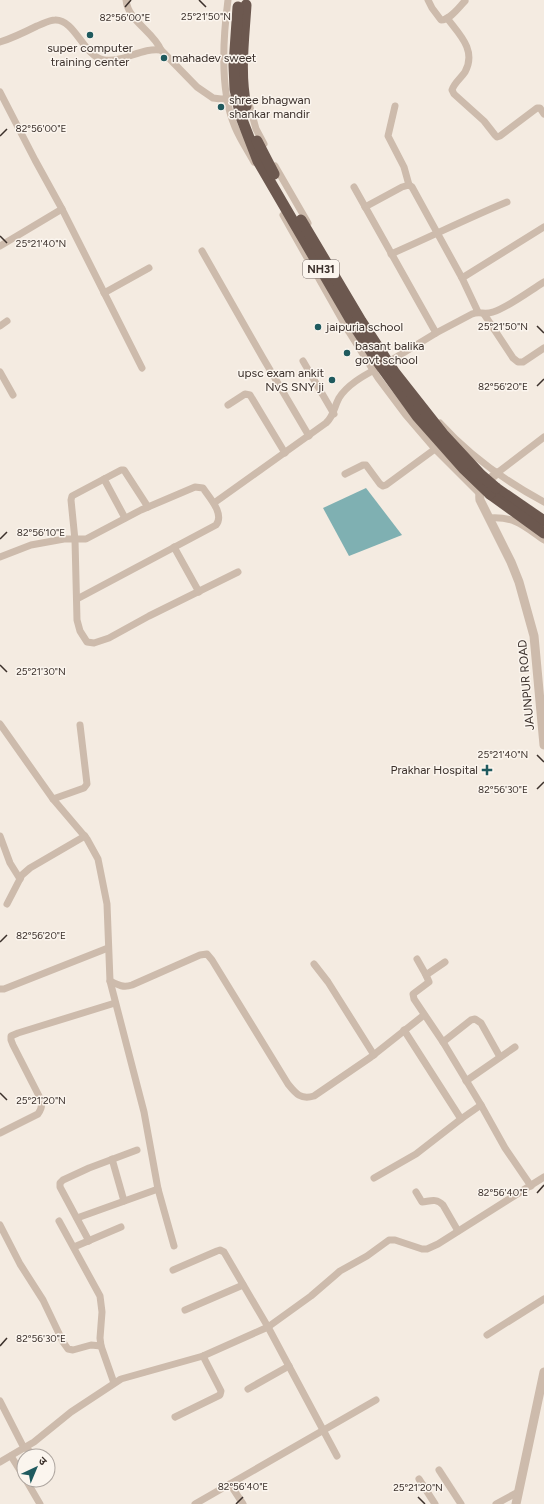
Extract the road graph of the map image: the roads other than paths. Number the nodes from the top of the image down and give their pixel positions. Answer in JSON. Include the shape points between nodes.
{"nodes":[{"id":1,"x":126,"y":0,"type":"edge"},
{"id":2,"x":228,"y":0,"type":"edge"},
{"id":3,"x":428,"y":0,"type":"edge"},
{"id":4,"x":465,"y":1,"type":"dead end"},
{"id":5,"x":244,"y":2,"type":"edge"},
{"id":6,"x":447,"y":18,"type":"junction"},
{"id":7,"x":0,"y":42,"type":"edge"},
{"id":8,"x":161,"y":50,"type":"junction"},
{"id":9,"x":0,"y":92,"type":"edge"},
{"id":10,"x":247,"y":97,"type":"junction"},
{"id":11,"x":226,"y":98,"type":"junction"},
{"id":12,"x":395,"y":106,"type":"dead end"},
{"id":13,"x":544,"y":114,"type":"edge"},
{"id":14,"x":409,"y":185,"type":"junction"},
{"id":15,"x":354,"y":187,"type":"dead end"},
{"id":16,"x":507,"y":202,"type":"dead end"},
{"id":17,"x":365,"y":207,"type":"junction"},
{"id":18,"x":62,"y":209,"type":"junction"},
{"id":19,"x":544,"y":227,"type":"edge"},
{"id":20,"x":436,"y":234,"type":"junction"},
{"id":21,"x":0,"y":246,"type":"edge"},
{"id":22,"x":202,"y":251,"type":"dead end"},
{"id":23,"x":391,"y":254,"type":"junction"},
{"id":24,"x":149,"y":268,"type":"dead end"},
{"id":25,"x":462,"y":278,"type":"junction"},
{"id":26,"x":544,"y":282,"type":"edge"},
{"id":27,"x":104,"y":293,"type":"junction"},
{"id":28,"x":481,"y":313,"type":"junction"},
{"id":29,"x":7,"y":321,"type":"dead end"},
{"id":30,"x":0,"y":326,"type":"edge"},
{"id":31,"x":436,"y":333,"type":"junction"},
{"id":32,"x":544,"y":348,"type":"edge"},
{"id":33,"x":391,"y":360,"type":"junction"},
{"id":34,"x":303,"y":361,"type":"dead end"},
{"id":35,"x":142,"y":368,"type":"dead end"},
{"id":36,"x":373,"y":370,"type":"junction"},
{"id":37,"x":0,"y":372,"type":"edge"},
{"id":38,"x":13,"y":396,"type":"dead end"},
{"id":39,"x":228,"y":405,"type":"dead end"},
{"id":40,"x":334,"y":414,"type":"junction"},
{"id":41,"x":309,"y":436,"type":"junction"},
{"id":42,"x":544,"y":437,"type":"edge"},
{"id":43,"x":435,"y":449,"type":"junction"},
{"id":44,"x":285,"y":453,"type":"junction"},
{"id":45,"x":497,"y":473,"type":"junction"},
{"id":46,"x":345,"y":474,"type":"dead end"},
{"id":47,"x":104,"y":479,"type":"junction"},
{"id":48,"x":488,"y":492,"type":"junction"},
{"id":49,"x":544,"y":502,"type":"edge"},
{"id":50,"x":214,"y":503,"type":"junction"},
{"id":51,"x":148,"y":507,"type":"junction"},
{"id":52,"x":125,"y":518,"type":"junction"},
{"id":53,"x":489,"y":518,"type":"junction"},
{"id":54,"x":544,"y":521,"type":"edge"},
{"id":55,"x":544,"y":533,"type":"edge"},
{"id":56,"x":75,"y":540,"type":"junction"},
{"id":57,"x":544,"y":540,"type":"edge"},
{"id":58,"x":174,"y":547,"type":"junction"},
{"id":59,"x":0,"y":557,"type":"edge"},
{"id":60,"x":238,"y":572,"type":"dead end"},
{"id":61,"x":199,"y":592,"type":"junction"},
{"id":62,"x":76,"y":600,"type":"junction"},
{"id":63,"x":0,"y":724,"type":"edge"},
{"id":64,"x":80,"y":725,"type":"dead end"},
{"id":65,"x":543,"y":728,"type":"edge"},
{"id":66,"x":544,"y":745,"type":"edge"},
{"id":67,"x":53,"y":799,"type":"junction"},
{"id":68,"x":0,"y":836,"type":"edge"},
{"id":69,"x":85,"y":836,"type":"junction"},
{"id":70,"x":20,"y":878,"type":"junction"},
{"id":71,"x":7,"y":904,"type":"dead end"},
{"id":72,"x":108,"y":948,"type":"junction"},
{"id":73,"x":417,"y":959,"type":"dead end"},
{"id":74,"x":445,"y":962,"type":"dead end"},
{"id":75,"x":314,"y":964,"type":"dead end"},
{"id":76,"x":426,"y":974,"type":"junction"},
{"id":77,"x":110,"y":981,"type":"junction"},
{"id":78,"x":0,"y":989,"type":"edge"},
{"id":79,"x":114,"y":1002,"type":"junction"},
{"id":80,"x":424,"y":1015,"type":"junction"},
{"id":81,"x":404,"y":1030,"type":"junction"},
{"id":82,"x":443,"y":1042,"type":"junction"},
{"id":83,"x":515,"y":1047,"type":"dead end"},
{"id":84,"x":374,"y":1055,"type":"junction"},
{"id":85,"x":500,"y":1057,"type":"junction"},
{"id":86,"x":466,"y":1081,"type":"junction"},
{"id":87,"x":481,"y":1105,"type":"junction"},
{"id":88,"x":461,"y":1119,"type":"junction"},
{"id":89,"x":0,"y":1133,"type":"edge"},
{"id":90,"x":137,"y":1150,"type":"dead end"},
{"id":91,"x":112,"y":1159,"type":"junction"},
{"id":92,"x":544,"y":1177,"type":"edge"},
{"id":93,"x":374,"y":1178,"type":"dead end"},
{"id":94,"x":531,"y":1186,"type":"junction"},
{"id":95,"x":158,"y":1189,"type":"junction"},
{"id":96,"x":416,"y":1192,"type":"dead end"},
{"id":97,"x":124,"y":1201,"type":"junction"},
{"id":98,"x":77,"y":1218,"type":"junction"},
{"id":99,"x":59,"y":1221,"type":"dead end"},
{"id":100,"x":0,"y":1225,"type":"edge"},
{"id":101,"x":121,"y":1226,"type":"dead end"},
{"id":102,"x":458,"y":1231,"type":"junction"},
{"id":103,"x":89,"y":1241,"type":"junction"},
{"id":104,"x":174,"y":1246,"type":"dead end"},
{"id":105,"x":74,"y":1247,"type":"junction"},
{"id":106,"x":173,"y":1270,"type":"dead end"},
{"id":107,"x":243,"y":1285,"type":"junction"},
{"id":108,"x":544,"y":1299,"type":"edge"},
{"id":109,"x":184,"y":1310,"type":"dead end"},
{"id":110,"x":268,"y":1327,"type":"junction"},
{"id":111,"x":487,"y":1335,"type":"dead end"},
{"id":112,"x":100,"y":1346,"type":"junction"},
{"id":113,"x":203,"y":1356,"type":"junction"},
{"id":114,"x":288,"y":1366,"type":"junction"},
{"id":115,"x":544,"y":1372,"type":"edge"},
{"id":116,"x":114,"y":1383,"type":"junction"},
{"id":117,"x":248,"y":1389,"type":"dead end"},
{"id":118,"x":376,"y":1400,"type":"dead end"},
{"id":119,"x":0,"y":1401,"type":"edge"},
{"id":120,"x":175,"y":1417,"type":"dead end"},
{"id":121,"x":322,"y":1430,"type":"junction"},
{"id":122,"x":25,"y":1448,"type":"joint"},
{"id":123,"x":16,"y":1454,"type":"edge"},
{"id":124,"x":12,"y":1456,"type":"junction"},
{"id":125,"x":337,"y":1456,"type":"dead end"},
{"id":126,"x":0,"y":1462,"type":"edge"},
{"id":127,"x":16,"y":1463,"type":"edge"},
{"id":128,"x":440,"y":1470,"type":"dead end"},
{"id":129,"x":419,"y":1479,"type":"dead end"},
{"id":130,"x":230,"y":1484,"type":"junction"},
{"id":131,"x":31,"y":1488,"type":"edge"},
{"id":132,"x":518,"y":1492,"type":"junction"},
{"id":133,"x":40,"y":1504,"type":"edge"},
{"id":134,"x":195,"y":1504,"type":"edge"},
{"id":135,"x":243,"y":1504,"type":"edge"},
{"id":136,"x":435,"y":1504,"type":"edge"},
{"id":137,"x":461,"y":1504,"type":"edge"},
{"id":138,"x":496,"y":1504,"type":"edge"},
{"id":139,"x":516,"y":1504,"type":"edge"}],
"edges":[{"from":1,"to":8,"type":"street","via":[[131,14]]},
{"from":2,"to":11,"type":"street","via":[[224,66]]},
{"from":3,"to":6,"type":"street","via":[[438,18]]},
{"from":4,"to":6,"type":"street"},
{"from":5,"to":10,"type":"street"},
{"from":5,"to":48,"type":"highway","number":"NH31","bridge":true,"via":[[243,93],[257,141],[361,321],[395,373],[443,434],[481,475]]},
{"from":6,"to":13,"type":"street","via":[[466,43],[469,54],[467,69],[452,90],[497,137],[537,108]]},
{"from":7,"to":8,"type":"street","via":[[59,20],[100,59],[110,60]]},
{"from":8,"to":11,"type":"street","via":[[198,87],[213,98]]},
{"from":9,"to":18,"type":"street"},
{"from":10,"to":11,"type":"street"},
{"from":10,"to":33,"type":"street","via":[[256,129],[275,166],[365,321]]},
{"from":11,"to":36,"type":"street","via":[[235,128],[349,332]]},
{"from":12,"to":14,"type":"street","via":[[388,136],[404,167]]},
{"from":14,"to":17,"type":"street"},
{"from":14,"to":20,"type":"street"},
{"from":15,"to":17,"type":"street"},
{"from":16,"to":20,"type":"street"},
{"from":17,"to":23,"type":"street"},
{"from":18,"to":21,"type":"street"},
{"from":18,"to":27,"type":"street"},
{"from":19,"to":25,"type":"street"},
{"from":20,"to":23,"type":"street"},
{"from":20,"to":25,"type":"street"},
{"from":22,"to":41,"type":"street"},
{"from":23,"to":31,"type":"street"},
{"from":24,"to":27,"type":"street"},
{"from":25,"to":28,"type":"street"},
{"from":26,"to":28,"type":"street","via":[[499,310]]},
{"from":27,"to":35,"type":"street"},
{"from":28,"to":31,"type":"street"},
{"from":28,"to":32,"type":"street","via":[[512,358],[518,362],[523,362]]},
{"from":29,"to":30,"type":"street"},
{"from":31,"to":33,"type":"street"},
{"from":33,"to":36,"type":"street"},
{"from":33,"to":45,"type":"street","via":[[441,424],[465,448]]},
{"from":34,"to":40,"type":"street"},
{"from":36,"to":40,"type":"street","via":[[342,394]]},
{"from":36,"to":43,"type":"street"},
{"from":37,"to":38,"type":"street"},
{"from":39,"to":44,"type":"street","via":[[245,394],[250,395]]},
{"from":40,"to":41,"type":"street"},
{"from":41,"to":44,"type":"street"},
{"from":42,"to":45,"type":"street"},
{"from":43,"to":46,"type":"street","via":[[383,486],[366,465]]},
{"from":43,"to":48,"type":"street"},
{"from":44,"to":50,"type":"street"},
{"from":45,"to":48,"type":"street","via":[[480,488]]},
{"from":45,"to":49,"type":"street"},
{"from":47,"to":51,"type":"street","via":[[124,470]]},
{"from":47,"to":52,"type":"street"},
{"from":47,"to":56,"type":"street","via":[[72,496]]},
{"from":48,"to":53,"type":"street","name":"JAUNPUR ROAD","via":[[480,500]]},
{"from":48,"to":54,"type":"highway","number":"NH31"},
{"from":48,"to":55,"type":"highway","number":"NH31"},
{"from":50,"to":51,"type":"street","via":[[203,488],[195,487]]},
{"from":50,"to":58,"type":"street","via":[[219,522]]},
{"from":51,"to":52,"type":"street"},
{"from":52,"to":56,"type":"street","via":[[86,539]]},
{"from":53,"to":57,"type":"street","via":[[512,519]]},
{"from":53,"to":65,"type":"street","name":"JAUNPUR ROAD","via":[[519,582],[534,636]]},
{"from":56,"to":59,"type":"street","via":[[64,539],[31,545]]},
{"from":56,"to":62,"type":"street"},
{"from":58,"to":61,"type":"street"},
{"from":58,"to":62,"type":"street"},
{"from":60,"to":61,"type":"street"},
{"from":61,"to":62,"type":"street","via":[[109,638],[94,643],[87,642],[80,631]]},
{"from":63,"to":67,"type":"street"},
{"from":64,"to":67,"type":"street","via":[[86,784],[84,788]]},
{"from":65,"to":66,"type":"street","name":"JAUNPUR ROAD"},
{"from":67,"to":69,"type":"street"},
{"from":68,"to":70,"type":"street","via":[[10,863]]},
{"from":69,"to":70,"type":"street","via":[[30,868]]},
{"from":69,"to":72,"type":"street","via":[[98,859],[103,878],[107,904]]},
{"from":70,"to":71,"type":"street"},
{"from":72,"to":77,"type":"street"},
{"from":72,"to":78,"type":"street"},
{"from":73,"to":76,"type":"street"},
{"from":74,"to":76,"type":"street"},
{"from":75,"to":84,"type":"street"},
{"from":76,"to":80,"type":"street","via":[[429,982],[413,994]]},
{"from":77,"to":79,"type":"street"},
{"from":77,"to":84,"type":"street","via":[[125,987],[207,954],[288,1084],[300,1097],[314,1096]]},
{"from":79,"to":89,"type":"street","via":[[12,1036],[13,1045],[39,1096],[42,1109],[38,1114]]},
{"from":79,"to":95,"type":"street","via":[[144,1112]]},
{"from":80,"to":81,"type":"street"},
{"from":80,"to":82,"type":"street"},
{"from":81,"to":84,"type":"street"},
{"from":81,"to":88,"type":"street"},
{"from":82,"to":85,"type":"street","via":[[475,1018]]},
{"from":82,"to":86,"type":"street"},
{"from":83,"to":85,"type":"street"},
{"from":85,"to":86,"type":"street"},
{"from":86,"to":87,"type":"street"},
{"from":87,"to":88,"type":"street"},
{"from":87,"to":94,"type":"street","via":[[505,1148]]},
{"from":88,"to":93,"type":"street","via":[[416,1154]]},
{"from":90,"to":91,"type":"street"},
{"from":91,"to":97,"type":"street"},
{"from":91,"to":98,"type":"street","via":[[60,1183],[60,1188]]},
{"from":92,"to":94,"type":"street"},
{"from":94,"to":102,"type":"street"},
{"from":95,"to":97,"type":"street"},
{"from":95,"to":104,"type":"street"},
{"from":96,"to":102,"type":"street","via":[[422,1202],[440,1202]]},
{"from":97,"to":98,"type":"street"},
{"from":98,"to":103,"type":"street"},
{"from":99,"to":105,"type":"street"},
{"from":100,"to":112,"type":"street","via":[[20,1264],[42,1297],[65,1346],[72,1350],[91,1345]]},
{"from":101,"to":103,"type":"street"},
{"from":102,"to":110,"type":"street","via":[[427,1249],[389,1240],[340,1271]]},
{"from":103,"to":105,"type":"street"},
{"from":105,"to":112,"type":"street","via":[[100,1296]]},
{"from":106,"to":107,"type":"street","via":[[220,1250],[224,1252]]},
{"from":107,"to":109,"type":"street"},
{"from":107,"to":110,"type":"street"},
{"from":108,"to":111,"type":"street"},
{"from":110,"to":113,"type":"street"},
{"from":110,"to":114,"type":"street"},
{"from":112,"to":116,"type":"street"},
{"from":113,"to":116,"type":"street"},
{"from":113,"to":120,"type":"street","via":[[221,1391],[220,1395]]},
{"from":114,"to":117,"type":"street"},
{"from":114,"to":121,"type":"street"},
{"from":115,"to":132,"type":"street"},
{"from":116,"to":122,"type":"street"},
{"from":118,"to":121,"type":"street"},
{"from":119,"to":122,"type":"street"},
{"from":121,"to":125,"type":"street"},
{"from":121,"to":130,"type":"street"},
{"from":123,"to":124,"type":"street"},
{"from":124,"to":126,"type":"street"},
{"from":124,"to":127,"type":"street"},
{"from":128,"to":137,"type":"street"},
{"from":129,"to":136,"type":"street"},
{"from":130,"to":134,"type":"street"},
{"from":130,"to":135,"type":"street"},
{"from":131,"to":133,"type":"street"},
{"from":132,"to":138,"type":"street"},
{"from":132,"to":139,"type":"street"}]}
